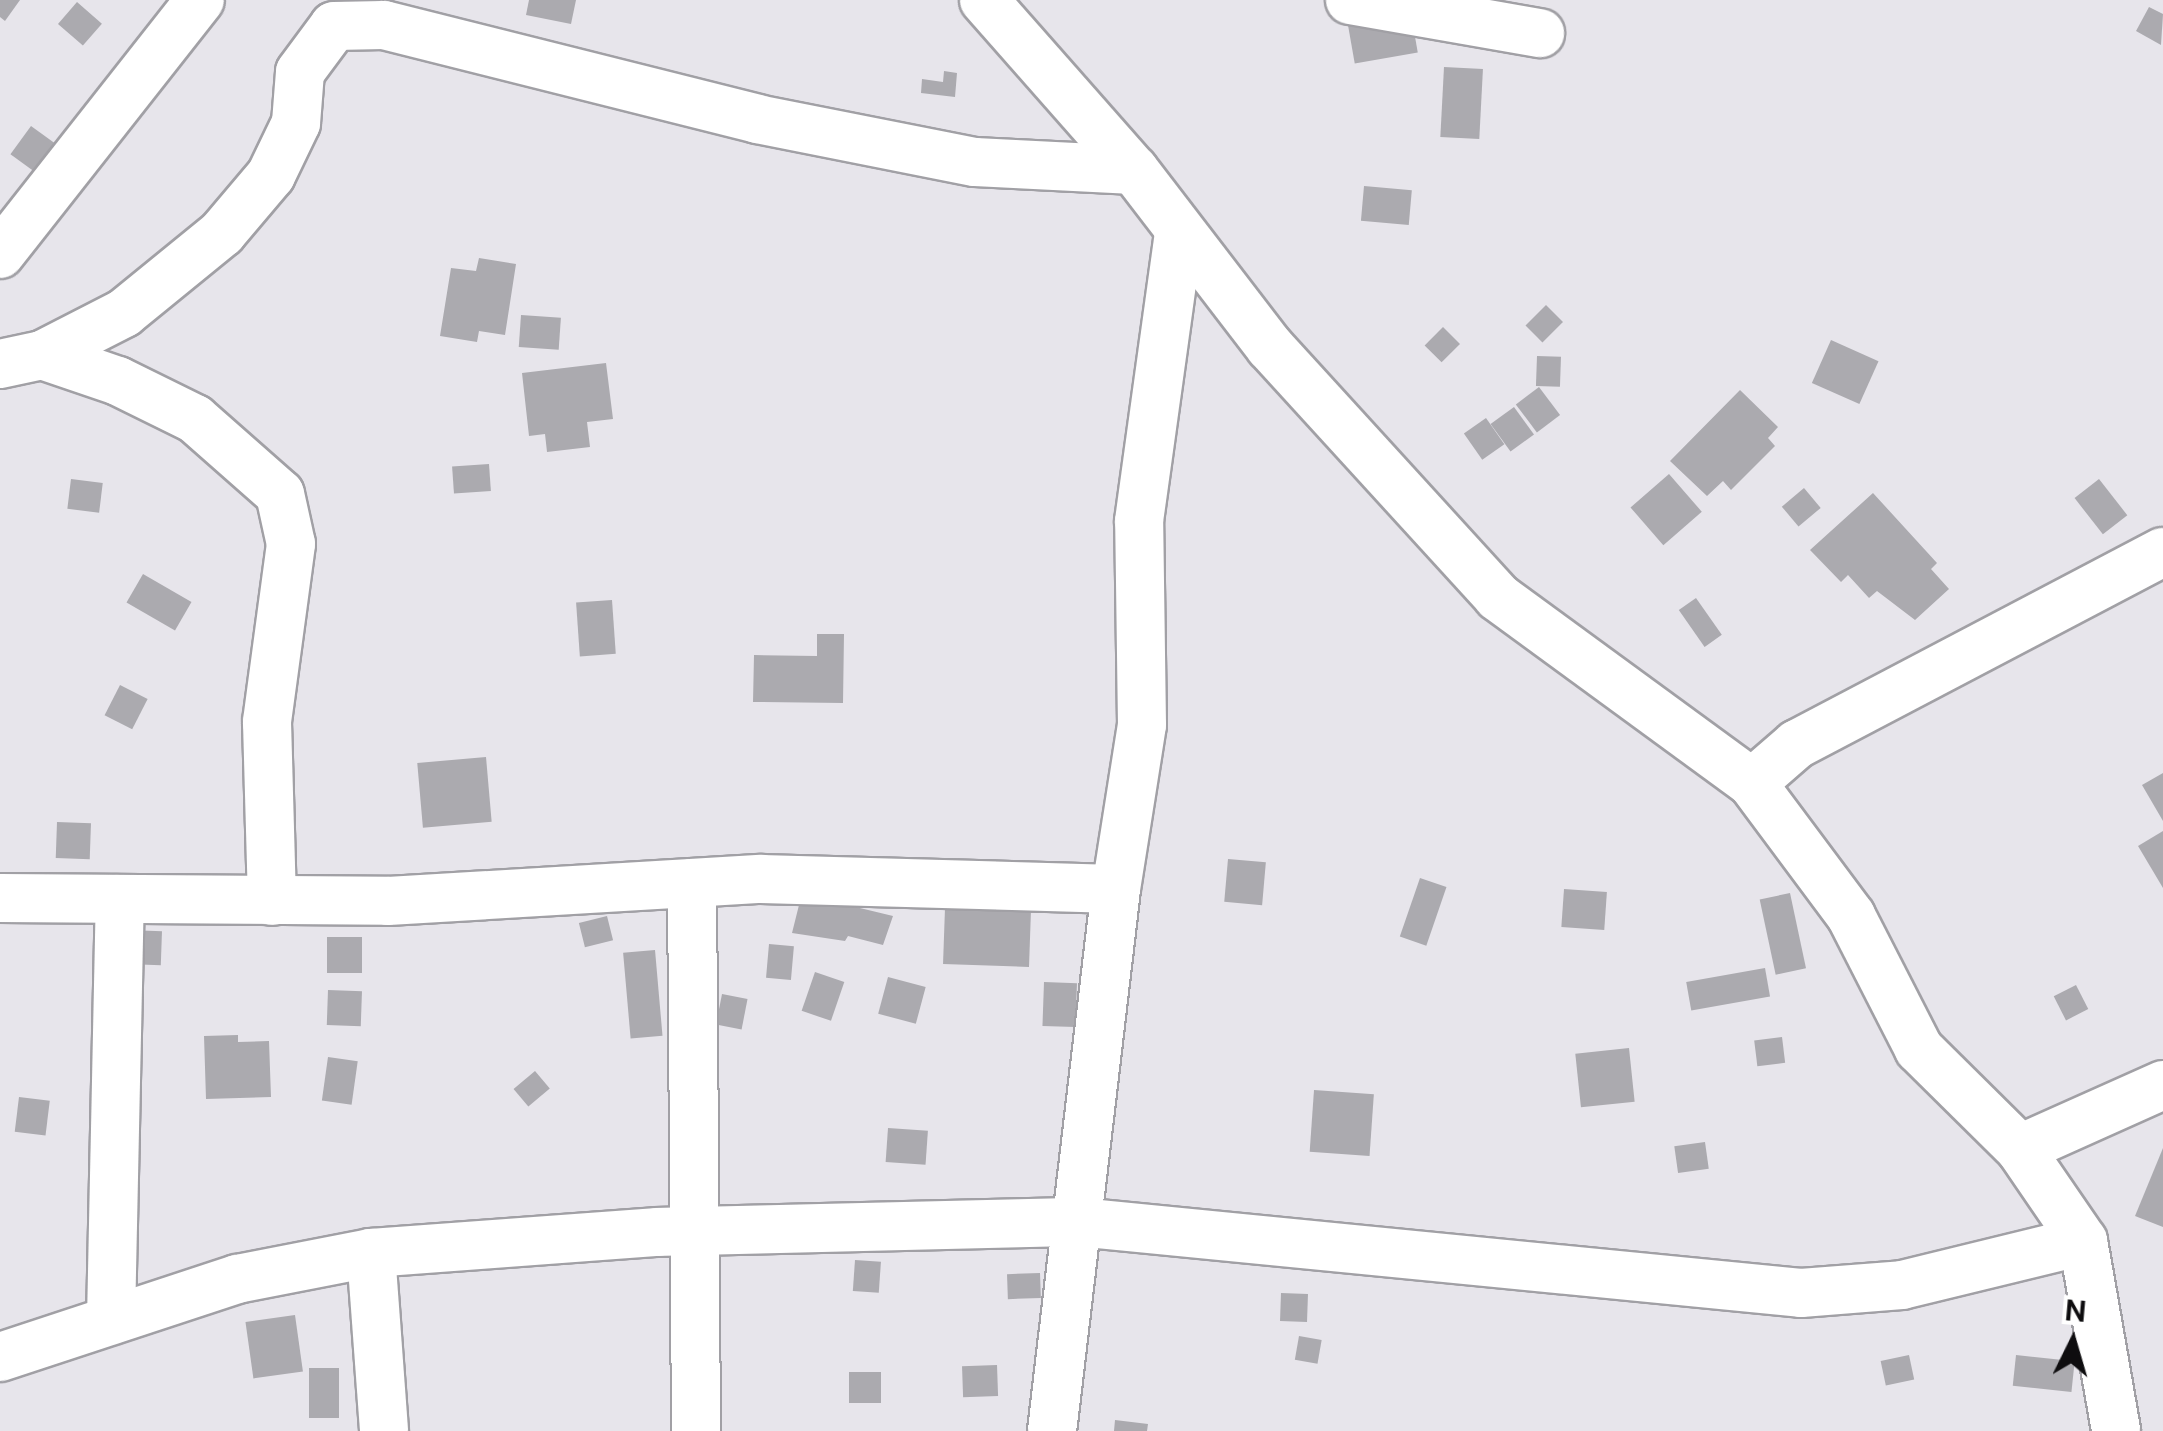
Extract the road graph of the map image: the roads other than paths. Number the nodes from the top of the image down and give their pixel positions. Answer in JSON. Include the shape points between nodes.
{"nodes":[{"id":1,"x":200,"y":0,"type":"edge"},
{"id":2,"x":984,"y":0,"type":"edge"},
{"id":3,"x":1350,"y":0,"type":"edge"},
{"id":4,"x":1540,"y":33,"type":"dead end"},
{"id":5,"x":1134,"y":170,"type":"junction"},
{"id":6,"x":1179,"y":233,"type":"junction"},
{"id":7,"x":0,"y":254,"type":"edge"},
{"id":8,"x":21,"y":360,"type":"edge"},
{"id":9,"x":2163,"y":552,"type":"edge"},
{"id":10,"x":1752,"y":784,"type":"junction"},
{"id":11,"x":692,"y":883,"type":"junction"},
{"id":12,"x":1116,"y":889,"type":"junction"},
{"id":13,"x":0,"y":898,"type":"edge"},
{"id":14,"x":120,"y":899,"type":"junction"},
{"id":15,"x":272,"y":901,"type":"junction"},
{"id":16,"x":2163,"y":1085,"type":"edge"},
{"id":17,"x":2020,"y":1150,"type":"junction"},
{"id":18,"x":1078,"y":1222,"type":"junction"},
{"id":19,"x":692,"y":1231,"type":"junction"},
{"id":20,"x":2083,"y":1241,"type":"junction"},
{"id":21,"x":372,"y":1254,"type":"junction"},
{"id":22,"x":111,"y":1320,"type":"junction"},
{"id":23,"x":0,"y":1357,"type":"edge"},
{"id":24,"x":384,"y":1431,"type":"edge"},
{"id":25,"x":696,"y":1431,"type":"edge"},
{"id":26,"x":1052,"y":1431,"type":"edge"},
{"id":27,"x":2116,"y":1431,"type":"edge"}],
"edges":[{"from":1,"to":7,"type":"street"},
{"from":2,"to":5,"type":"street"},
{"from":3,"to":4,"type":"street"},
{"from":5,"to":6,"type":"street"},
{"from":5,"to":8,"type":"street","via":[[975,162],[756,118],[384,25],[334,26],[300,72],[296,124],[271,175],[222,233],[124,313]]},
{"from":6,"to":10,"type":"street","via":[[1270,348],[1498,597]]},
{"from":6,"to":12,"type":"street","via":[[1138,521],[1142,725]]},
{"from":8,"to":15,"type":"street","via":[[118,381],[195,419],[280,494],[291,544],[267,722]]},
{"from":9,"to":10,"type":"street","via":[[1797,744]]},
{"from":10,"to":17,"type":"street","via":[[1852,916],[1918,1049]]},
{"from":11,"to":12,"type":"street"},
{"from":11,"to":15,"type":"street"},
{"from":11,"to":19,"type":"street"},
{"from":12,"to":18,"type":"street"},
{"from":13,"to":14,"type":"street"},
{"from":14,"to":15,"type":"street"},
{"from":14,"to":22,"type":"street"},
{"from":16,"to":17,"type":"street"},
{"from":17,"to":20,"type":"street"},
{"from":18,"to":19,"type":"street"},
{"from":18,"to":20,"type":"street","via":[[1801,1293],[1902,1285]]},
{"from":18,"to":26,"type":"street"},
{"from":19,"to":21,"type":"street"},
{"from":19,"to":25,"type":"street"},
{"from":20,"to":27,"type":"street"},
{"from":21,"to":22,"type":"street","via":[[237,1279]]},
{"from":21,"to":24,"type":"street"},
{"from":22,"to":23,"type":"street"}]}
